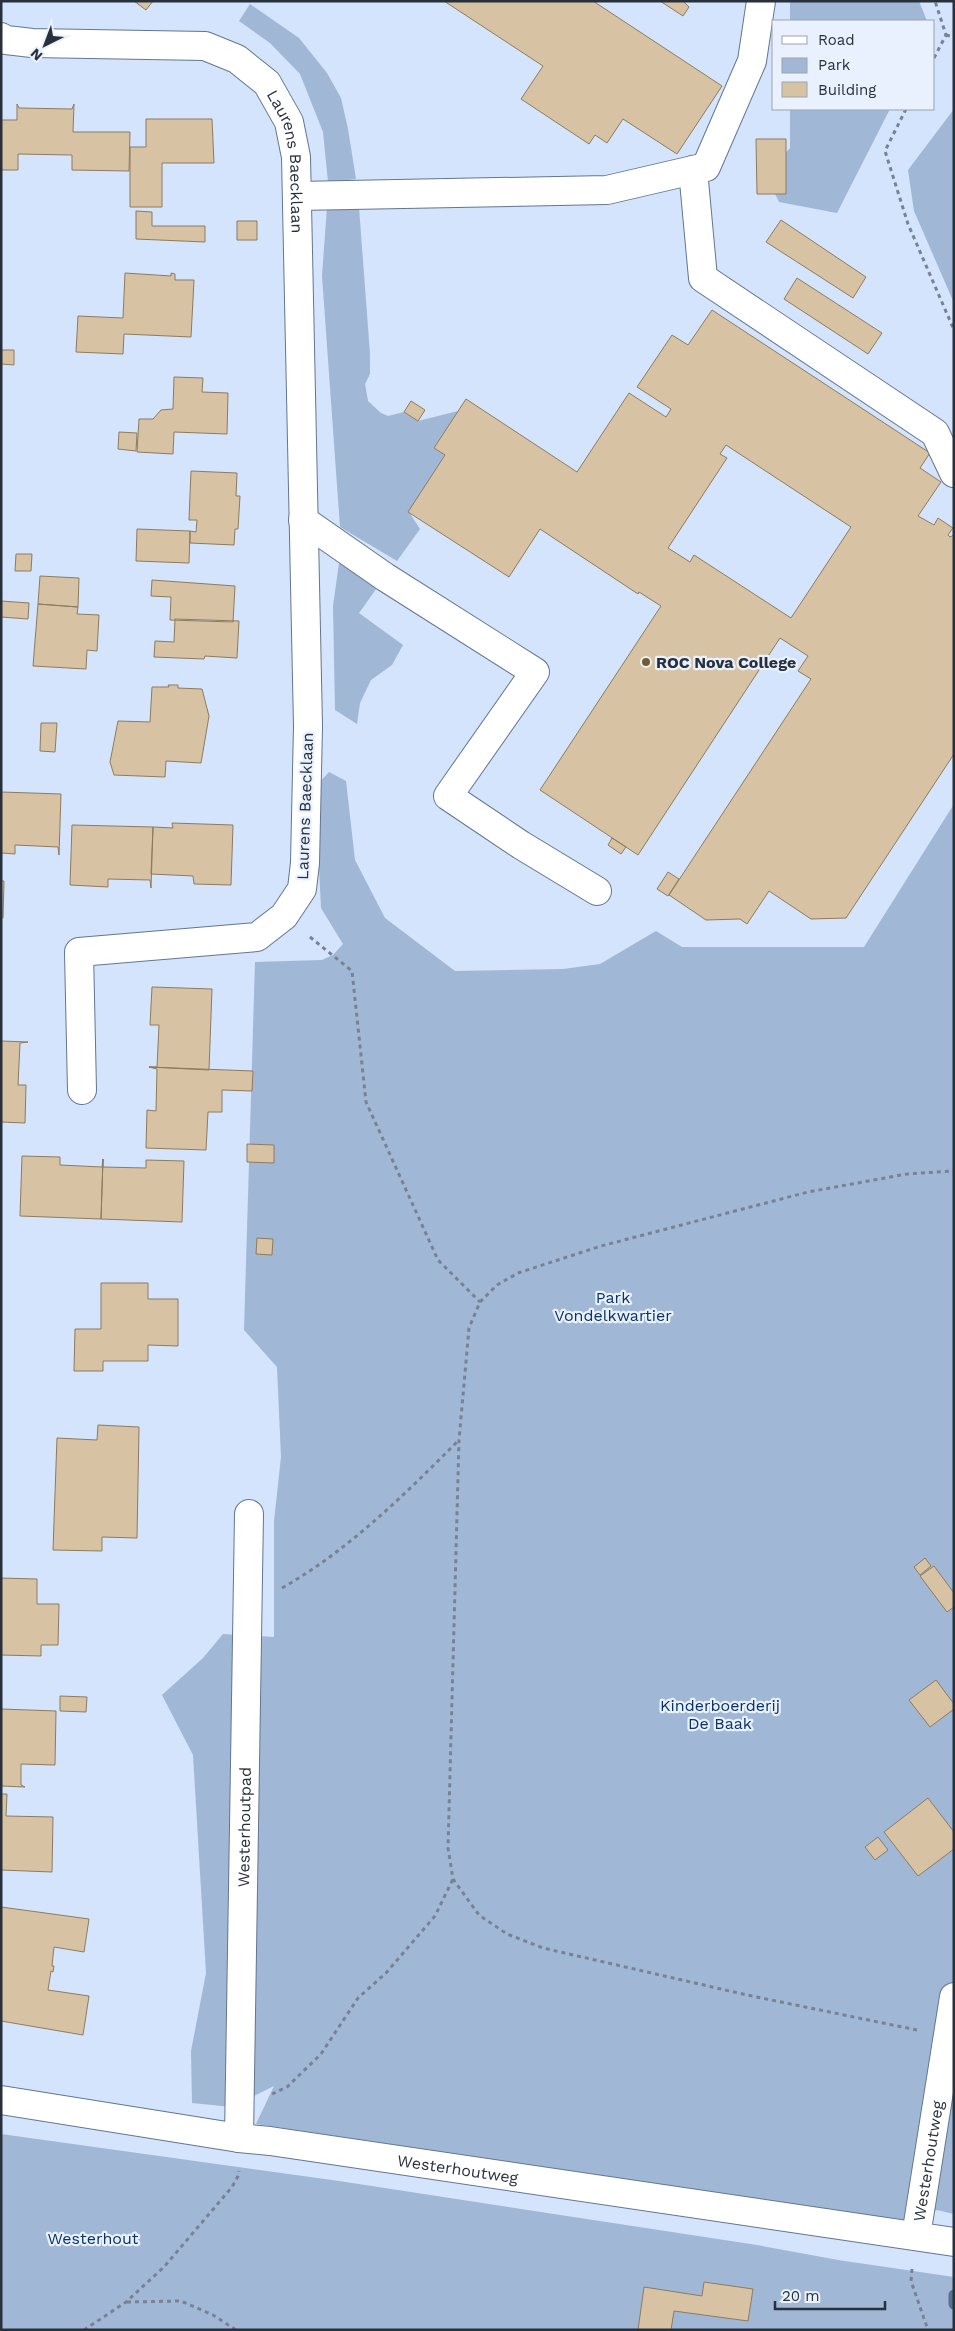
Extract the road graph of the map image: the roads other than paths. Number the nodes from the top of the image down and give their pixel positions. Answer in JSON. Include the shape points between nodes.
{"nodes":[{"id":1,"x":761,"y":1,"type":"edge"},
{"id":2,"x":1,"y":37,"type":"edge"},
{"id":3,"x":692,"y":170,"type":"junction"},
{"id":4,"x":297,"y":196,"type":"junction"},
{"id":5,"x":954,"y":473,"type":"edge"},
{"id":6,"x":303,"y":520,"type":"junction"},
{"id":7,"x":597,"y":891,"type":"dead end"},
{"id":8,"x":82,"y":1090,"type":"dead end"},
{"id":9,"x":249,"y":1514,"type":"dead end"},
{"id":10,"x":954,"y":1997,"type":"edge"},
{"id":11,"x":1,"y":2100,"type":"edge"},
{"id":12,"x":239,"y":2138,"type":"junction"},
{"id":13,"x":916,"y":2236,"type":"junction"},
{"id":14,"x":954,"y":2242,"type":"edge"}],
"edges":[{"from":1,"to":3,"type":"street","via":[[752,61],[706,167]]},
{"from":2,"to":4,"type":"street","name":"Laurens Baecklaan","via":[[32,43],[205,46],[237,59],[267,83],[289,122],[296,156]]},
{"from":3,"to":4,"type":"street","via":[[607,190]]},
{"from":3,"to":5,"type":"street","via":[[702,278],[935,433]]},
{"from":4,"to":6,"type":"street","name":"Laurens Baecklaan"},
{"from":6,"to":7,"type":"street","via":[[385,577],[535,672],[448,796]]},
{"from":6,"to":8,"type":"street","name":"Laurens Baecklaan","via":[[308,726],[302,889],[284,916],[257,937],[79,952]]},
{"from":9,"to":12,"type":"street","name":"Westerhoutpad"},
{"from":10,"to":13,"type":"street","name":"Westerhoutweg"},
{"from":11,"to":12,"type":"street","name":"Westerhoutweg"},
{"from":12,"to":13,"type":"street","name":"Westerhoutweg"},
{"from":13,"to":14,"type":"street","name":"Westerhoutweg"}]}
